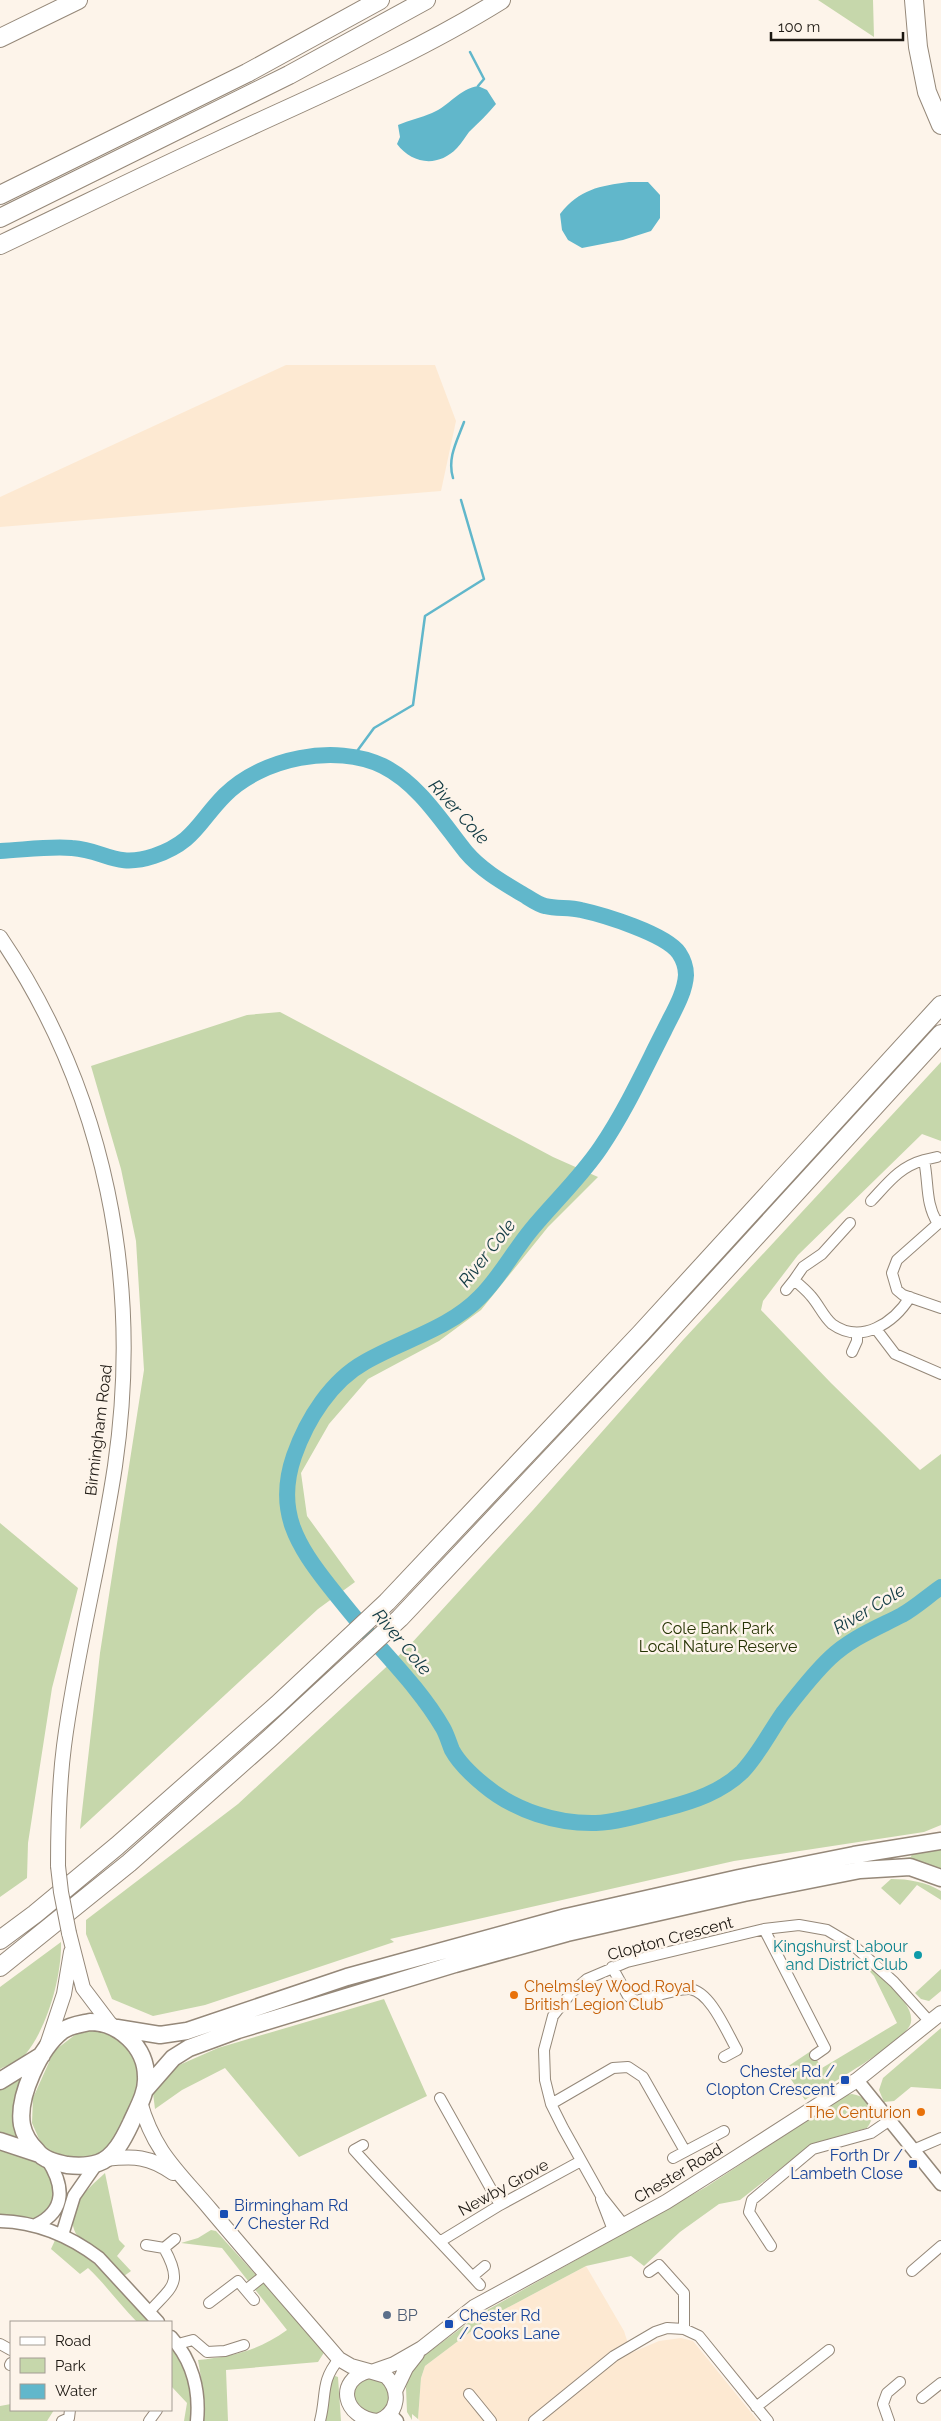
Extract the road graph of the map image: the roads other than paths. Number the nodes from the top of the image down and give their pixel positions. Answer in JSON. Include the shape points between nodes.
{"nodes":[{"id":1,"x":78,"y":0,"type":"edge"},
{"id":2,"x":380,"y":0,"type":"edge"},
{"id":3,"x":426,"y":0,"type":"edge"},
{"id":4,"x":502,"y":0,"type":"edge"},
{"id":5,"x":914,"y":0,"type":"edge"},
{"id":6,"x":4,"y":35,"type":"edge"},
{"id":7,"x":941,"y":125,"type":"edge"},
{"id":8,"x":0,"y":195,"type":"edge"},
{"id":9,"x":0,"y":218,"type":"edge"},
{"id":10,"x":0,"y":245,"type":"edge"},
{"id":11,"x":0,"y":937,"type":"edge"},
{"id":12,"x":941,"y":1005,"type":"edge"},
{"id":13,"x":941,"y":1034,"type":"edge"},
{"id":14,"x":938,"y":1157,"type":"dead end"},
{"id":15,"x":924,"y":1160,"type":"junction"},
{"id":16,"x":871,"y":1201,"type":"dead end"},
{"id":17,"x":850,"y":1223,"type":"dead end"},
{"id":18,"x":939,"y":1223,"type":"edge"},
{"id":19,"x":794,"y":1280,"type":"junction"},
{"id":20,"x":786,"y":1290,"type":"dead end"},
{"id":21,"x":910,"y":1297,"type":"junction"},
{"id":22,"x":941,"y":1308,"type":"edge"},
{"id":23,"x":876,"y":1329,"type":"junction"},
{"id":24,"x":857,"y":1333,"type":"junction"},
{"id":25,"x":852,"y":1352,"type":"dead end"},
{"id":26,"x":941,"y":1374,"type":"edge"},
{"id":27,"x":941,"y":1841,"type":"edge"},
{"id":28,"x":941,"y":1878,"type":"edge"},
{"id":29,"x":764,"y":1930,"type":"junction"},
{"id":30,"x":71,"y":1939,"type":"junction"},
{"id":31,"x":0,"y":1940,"type":"edge"},
{"id":32,"x":0,"y":1967,"type":"edge"},
{"id":33,"x":612,"y":1968,"type":"junction"},
{"id":34,"x":941,"y":2013,"type":"edge"},
{"id":35,"x":930,"y":2022,"type":"junction"},
{"id":36,"x":114,"y":2026,"type":"junction"},
{"id":37,"x":44,"y":2050,"type":"junction"},
{"id":38,"x":815,"y":2055,"type":"dead end"},
{"id":39,"x":724,"y":2057,"type":"dead end"},
{"id":40,"x":857,"y":2080,"type":"junction"},
{"id":41,"x":0,"y":2081,"type":"edge"},
{"id":42,"x":142,"y":2096,"type":"junction"},
{"id":43,"x":440,"y":2098,"type":"dead end"},
{"id":44,"x":551,"y":2104,"type":"junction"},
{"id":45,"x":890,"y":2120,"type":"junction"},
{"id":46,"x":724,"y":2131,"type":"dead end"},
{"id":47,"x":941,"y":2138,"type":"edge"},
{"id":48,"x":0,"y":2141,"type":"edge"},
{"id":49,"x":363,"y":2145,"type":"dead end"},
{"id":50,"x":913,"y":2150,"type":"junction"},
{"id":51,"x":685,"y":2151,"type":"junction"},
{"id":52,"x":43,"y":2156,"type":"junction"},
{"id":53,"x":672,"y":2158,"type":"dead end"},
{"id":54,"x":102,"y":2161,"type":"junction"},
{"id":55,"x":581,"y":2161,"type":"junction"},
{"id":56,"x":184,"y":2181,"type":"junction"},
{"id":57,"x":941,"y":2184,"type":"edge"},
{"id":58,"x":500,"y":2206,"type":"junction"},
{"id":59,"x":0,"y":2221,"type":"edge"},
{"id":60,"x":36,"y":2225,"type":"junction"},
{"id":61,"x":619,"y":2228,"type":"junction"},
{"id":62,"x":62,"y":2235,"type":"junction"},
{"id":63,"x":175,"y":2239,"type":"dead end"},
{"id":64,"x":442,"y":2241,"type":"junction"},
{"id":65,"x":146,"y":2246,"type":"dead end"},
{"id":66,"x":772,"y":2246,"type":"dead end"},
{"id":67,"x":941,"y":2246,"type":"edge"},
{"id":68,"x":164,"y":2248,"type":"junction"},
{"id":69,"x":485,"y":2266,"type":"dead end"},
{"id":70,"x":912,"y":2271,"type":"dead end"},
{"id":71,"x":649,"y":2272,"type":"dead end"},
{"id":72,"x":266,"y":2274,"type":"junction"},
{"id":73,"x":473,"y":2276,"type":"junction"},
{"id":74,"x":480,"y":2285,"type":"dead end"},
{"id":75,"x":246,"y":2290,"type":"junction"},
{"id":76,"x":254,"y":2300,"type":"dead end"},
{"id":77,"x":209,"y":2304,"type":"dead end"},
{"id":78,"x":149,"y":2312,"type":"junction"},
{"id":79,"x":157,"y":2321,"type":"edge"},
{"id":80,"x":684,"y":2329,"type":"junction"},
{"id":81,"x":174,"y":2340,"type":"edge"},
{"id":82,"x":244,"y":2345,"type":"dead end"},
{"id":83,"x":422,"y":2348,"type":"junction"},
{"id":84,"x":829,"y":2350,"type":"dead end"},
{"id":85,"x":339,"y":2359,"type":"junction"},
{"id":86,"x":371,"y":2371,"type":"junction"},
{"id":87,"x":900,"y":2382,"type":"dead end"},
{"id":88,"x":941,"y":2383,"type":"edge"},
{"id":89,"x":396,"y":2389,"type":"junction"},
{"id":90,"x":348,"y":2394,"type":"junction"},
{"id":91,"x":469,"y":2394,"type":"dead end"},
{"id":92,"x":922,"y":2398,"type":"dead end"},
{"id":93,"x":756,"y":2407,"type":"junction"},
{"id":94,"x":156,"y":2411,"type":"edge"},
{"id":95,"x":393,"y":2417,"type":"edge"},
{"id":96,"x":148,"y":2421,"type":"edge"},
{"id":97,"x":197,"y":2421,"type":"edge"},
{"id":98,"x":320,"y":2421,"type":"edge"},
{"id":99,"x":346,"y":2421,"type":"edge"},
{"id":100,"x":377,"y":2421,"type":"edge"},
{"id":101,"x":491,"y":2421,"type":"edge"},
{"id":102,"x":534,"y":2421,"type":"edge"},
{"id":103,"x":768,"y":2421,"type":"edge"},
{"id":104,"x":889,"y":2421,"type":"edge"}],
"edges":[{"from":1,"to":6,"type":"highway"},
{"from":2,"to":8,"type":"highway","via":[[247,73]]},
{"from":3,"to":9,"type":"highway","via":[[289,75]]},
{"from":4,"to":10,"type":"highway","via":[[344,84]]},
{"from":5,"to":7,"type":"highway","via":[[918,47],[927,92]]},
{"from":11,"to":30,"type":"main road","name":"Birmingham Road","bridge":true,"via":[[49,1020],[80,1096],[109,1197],[123,1298],[124,1373],[115,1466],[64,1746],[58,1866]]},
{"from":12,"to":31,"type":"highway","via":[[641,1333],[388,1602],[117,1846]]},
{"from":13,"to":32,"type":"highway","via":[[656,1346],[400,1618],[129,1863]]},
{"from":14,"to":15,"type":"street"},
{"from":15,"to":16,"type":"street","via":[[909,1164],[896,1174]]},
{"from":15,"to":18,"type":"street","via":[[928,1203]]},
{"from":17,"to":19,"type":"street","via":[[822,1254],[803,1267]]},
{"from":18,"to":21,"type":"street","via":[[892,1268],[897,1290]]},
{"from":19,"to":20,"type":"street"},
{"from":19,"to":24,"type":"street","via":[[810,1294],[834,1325]]},
{"from":21,"to":22,"type":"street"},
{"from":21,"to":23,"type":"street","via":[[901,1312]]},
{"from":23,"to":24,"type":"street"},
{"from":23,"to":26,"type":"street","via":[[895,1354]]},
{"from":24,"to":25,"type":"street"},
{"from":27,"to":36,"type":"highway","via":[[739,1878],[566,1917],[347,1977],[187,2031],[160,2035]]},
{"from":28,"to":42,"type":"highway","via":[[910,1868],[860,1870],[558,1936],[446,1966],[189,2048],[173,2058]]},
{"from":29,"to":33,"type":"street","name":"Clopton Crescent"},
{"from":29,"to":35,"type":"street","name":"Clopton Crescent","via":[[799,1925],[840,1936],[871,1959]]},
{"from":29,"to":38,"type":"street","via":[[825,2048]]},
{"from":30,"to":36,"type":"main road","name":"Birmingham Road","via":[[83,1988]]},
{"from":30,"to":37,"type":"main road","name":"Birmingham Road","via":[[64,1994]]},
{"from":33,"to":39,"type":"street","via":[[628,1996],[636,2001],[690,1989],[703,1995],[737,2050]]},
{"from":33,"to":44,"type":"street","name":"Clopton Crescent","via":[[587,1979],[553,2016],[543,2062]]},
{"from":34,"to":35,"type":"main road","name":"Chester Road"},
{"from":35,"to":40,"type":"main road","name":"Chester Road"},
{"from":36,"to":37,"type":"highway","via":[[90,2022],[76,2024],[63,2029]]},
{"from":36,"to":42,"type":"highway","via":[[140,2053],[146,2068]]},
{"from":37,"to":41,"type":"highway"},
{"from":37,"to":52,"type":"highway","via":[[24,2093],[22,2110],[22,2126],[27,2139]]},
{"from":40,"to":45,"type":"street"},
{"from":40,"to":61,"type":"main road","name":"Chester Road","via":[[701,2180]]},
{"from":42,"to":54,"type":"highway","via":[[120,2145]]},
{"from":42,"to":56,"type":"main road","via":[[146,2124],[157,2146]]},
{"from":43,"to":58,"type":"street"},
{"from":44,"to":51,"type":"street","via":[[613,2068],[628,2067],[643,2077]]},
{"from":44,"to":55,"type":"street","name":"Clopton Crescent"},
{"from":45,"to":50,"type":"street"},
{"from":45,"to":66,"type":"street","via":[[871,2133],[813,2149],[752,2200],[749,2212]]},
{"from":46,"to":51,"type":"street"},
{"from":47,"to":50,"type":"street"},
{"from":48,"to":52,"type":"highway"},
{"from":49,"to":64,"type":"street","via":[[354,2150],[411,2214]]},
{"from":50,"to":57,"type":"street"},
{"from":51,"to":53,"type":"street"},
{"from":52,"to":54,"type":"highway","via":[[71,2165]]},
{"from":52,"to":60,"type":"street","via":[[58,2180],[60,2199],[52,2215]]},
{"from":54,"to":56,"type":"main road","via":[[134,2156],[147,2158]]},
{"from":54,"to":62,"type":"street","via":[[74,2196]]},
{"from":55,"to":58,"type":"street","name":"Newby Grove"},
{"from":55,"to":61,"type":"street","name":"Clopton Crescent"},
{"from":56,"to":72,"type":"main road"},
{"from":58,"to":64,"type":"street","name":"Newby Grove"},
{"from":59,"to":60,"type":"street"},
{"from":60,"to":62,"type":"street"},
{"from":61,"to":83,"type":"main road","name":"Chester Road","via":[[474,2307]]},
{"from":62,"to":78,"type":"street","via":[[99,2258]]},
{"from":63,"to":68,"type":"street"},
{"from":64,"to":73,"type":"street"},
{"from":65,"to":68,"type":"street"},
{"from":67,"to":70,"type":"street"},
{"from":68,"to":78,"type":"street","via":[[175,2275],[174,2282]]},
{"from":69,"to":73,"type":"street"},
{"from":71,"to":80,"type":"street","via":[[659,2265],[684,2294]]},
{"from":72,"to":75,"type":"street"},
{"from":72,"to":85,"type":"main road"},
{"from":73,"to":74,"type":"street"},
{"from":75,"to":76,"type":"street"},
{"from":75,"to":77,"type":"street","via":[[238,2281]]},
{"from":78,"to":79,"type":"street"},
{"from":80,"to":93,"type":"street","via":[[699,2336]]},
{"from":80,"to":102,"type":"street","via":[[667,2328],[655,2332],[614,2356]]},
{"from":81,"to":82,"type":"street","via":[[193,2340],[207,2352]]},
{"from":81,"to":97,"type":"street","via":[[193,2373],[198,2402]]},
{"from":83,"to":86,"type":"main road","name":"Chester Road","via":[[394,2364]]},
{"from":83,"to":89,"type":"main road","name":"Chester Road","via":[[406,2368]]},
{"from":84,"to":93,"type":"street"},
{"from":85,"to":86,"type":"main road"},
{"from":85,"to":90,"type":"main road"},
{"from":85,"to":98,"type":"street","via":[[326,2377]]},
{"from":86,"to":89,"type":"main road","via":[[386,2376]]},
{"from":86,"to":90,"type":"main road","via":[[352,2380]]},
{"from":87,"to":104,"type":"street","via":[[888,2393],[883,2404]]},
{"from":88,"to":92,"type":"street"},
{"from":89,"to":95,"type":"main road"},
{"from":90,"to":99,"type":"main road"},
{"from":90,"to":100,"type":"main road","via":[[352,2410],[358,2416]]},
{"from":91,"to":101,"type":"street"},
{"from":93,"to":103,"type":"street"},
{"from":94,"to":96,"type":"street"},
{"from":95,"to":100,"type":"main road"}]}
